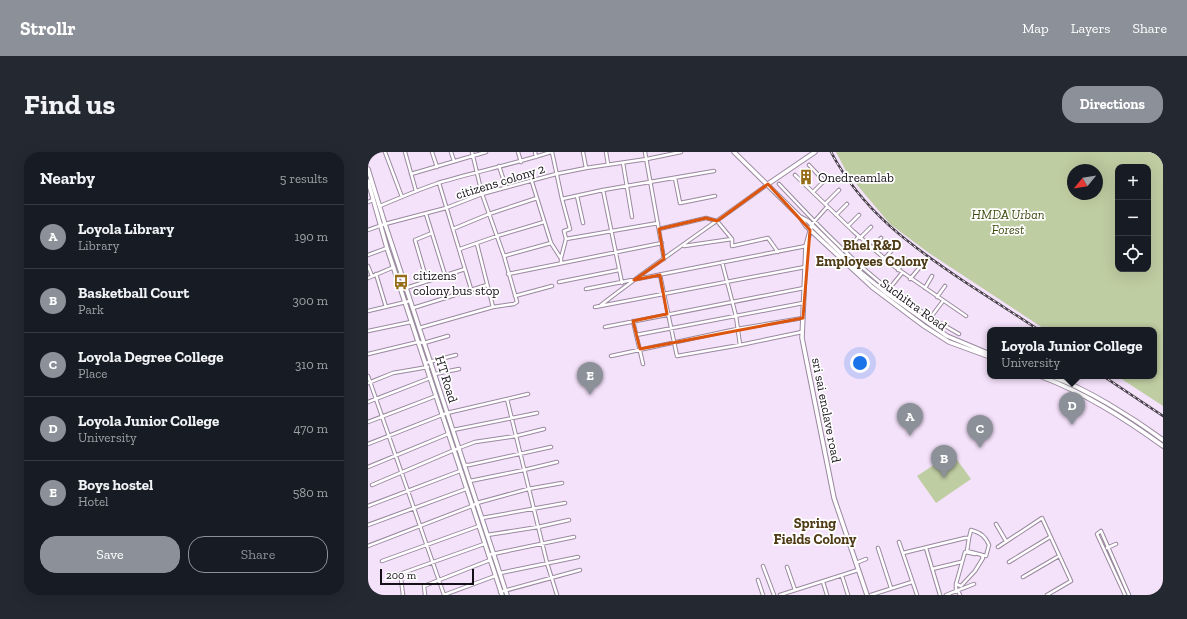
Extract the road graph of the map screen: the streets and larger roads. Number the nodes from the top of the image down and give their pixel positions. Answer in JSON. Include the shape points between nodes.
{"nodes":[{"id":1,"x":385,"y":152,"type":"edge"},
{"id":2,"x":404,"y":152,"type":"edge"},
{"id":3,"x":432,"y":152,"type":"edge"},
{"id":4,"x":451,"y":152,"type":"edge"},
{"id":5,"x":486,"y":152,"type":"edge"},
{"id":6,"x":518,"y":152,"type":"edge"},
{"id":7,"x":535,"y":152,"type":"edge"},
{"id":8,"x":552,"y":152,"type":"edge"},
{"id":9,"x":582,"y":152,"type":"edge"},
{"id":10,"x":606,"y":152,"type":"edge"},
{"id":11,"x":645,"y":152,"type":"edge"},
{"id":12,"x":680,"y":152,"type":"edge"},
{"id":13,"x":734,"y":152,"type":"edge"},
{"id":14,"x":815,"y":152,"type":"edge"},
{"id":15,"x":473,"y":154,"type":"edge"},
{"id":16,"x":536,"y":157,"type":"junction"},
{"id":17,"x":647,"y":159,"type":"junction"},
{"id":18,"x":454,"y":162,"type":"junction"},
{"id":19,"x":521,"y":162,"type":"junction"},
{"id":20,"x":623,"y":162,"type":"junction"},
{"id":21,"x":608,"y":164,"type":"junction"},
{"id":22,"x":809,"y":165,"type":"dead end"},
{"id":23,"x":499,"y":166,"type":"junction"},
{"id":24,"x":437,"y":167,"type":"junction"},
{"id":25,"x":586,"y":168,"type":"junction"},
{"id":26,"x":368,"y":169,"type":"edge"},
{"id":27,"x":714,"y":171,"type":"dead end"},
{"id":28,"x":477,"y":172,"type":"junction"},
{"id":29,"x":411,"y":174,"type":"junction"},
{"id":30,"x":556,"y":174,"type":"junction"},
{"id":31,"x":795,"y":175,"type":"dead end"},
{"id":32,"x":675,"y":178,"type":"junction"},
{"id":33,"x":368,"y":181,"type":"edge"},
{"id":34,"x":532,"y":182,"type":"junction"},
{"id":35,"x":651,"y":182,"type":"junction"},
{"id":36,"x":439,"y":183,"type":"junction"},
{"id":37,"x":768,"y":184,"type":"junction"},
{"id":38,"x":779,"y":184,"type":"dead end"},
{"id":39,"x":626,"y":186,"type":"junction"},
{"id":40,"x":506,"y":187,"type":"junction"},
{"id":41,"x":603,"y":190,"type":"junction"},
{"id":42,"x":839,"y":190,"type":"dead end"},
{"id":43,"x":416,"y":191,"type":"junction"},
{"id":44,"x":813,"y":192,"type":"junction"},
{"id":45,"x":482,"y":194,"type":"junction"},
{"id":46,"x":577,"y":196,"type":"junction"},
{"id":47,"x":715,"y":196,"type":"dead end"},
{"id":48,"x":402,"y":197,"type":"junction"},
{"id":49,"x":537,"y":198,"type":"junction"},
{"id":50,"x":562,"y":199,"type":"junction"},
{"id":51,"x":373,"y":200,"type":"junction"},
{"id":52,"x":368,"y":202,"type":"edge"},
{"id":53,"x":825,"y":204,"type":"junction"},
{"id":54,"x":847,"y":204,"type":"dead end"},
{"id":55,"x":380,"y":206,"type":"junction"},
{"id":56,"x":828,"y":207,"type":"junction"},
{"id":57,"x":446,"y":208,"type":"junction"},
{"id":58,"x":426,"y":214,"type":"junction"},
{"id":59,"x":489,"y":214,"type":"junction"},
{"id":60,"x":836,"y":215,"type":"junction"},
{"id":61,"x":858,"y":215,"type":"dead end"},
{"id":62,"x":632,"y":217,"type":"dead end"},
{"id":63,"x":800,"y":217,"type":"junction"},
{"id":64,"x":717,"y":221,"type":"junction"},
{"id":65,"x":544,"y":222,"type":"junction"},
{"id":66,"x":813,"y":222,"type":"junction"},
{"id":67,"x":583,"y":223,"type":"dead end"},
{"id":68,"x":658,"y":223,"type":"junction"},
{"id":69,"x":385,"y":224,"type":"junction"},
{"id":70,"x":380,"y":226,"type":"junction"},
{"id":71,"x":848,"y":226,"type":"junction"},
{"id":72,"x":871,"y":227,"type":"dead end"},
{"id":73,"x":453,"y":229,"type":"junction"},
{"id":74,"x":659,"y":229,"type":"junction"},
{"id":75,"x":368,"y":230,"type":"edge"},
{"id":76,"x":810,"y":230,"type":"junction"},
{"id":77,"x":611,"y":231,"type":"junction"},
{"id":78,"x":432,"y":233,"type":"junction"},
{"id":79,"x":497,"y":236,"type":"junction"},
{"id":80,"x":860,"y":237,"type":"junction"},
{"id":81,"x":881,"y":238,"type":"dead end"},
{"id":82,"x":566,"y":239,"type":"junction"},
{"id":83,"x":732,"y":239,"type":"junction"},
{"id":84,"x":551,"y":243,"type":"junction"},
{"id":85,"x":477,"y":244,"type":"junction"},
{"id":86,"x":662,"y":244,"type":"junction"},
{"id":87,"x":684,"y":246,"type":"junction"},
{"id":88,"x":806,"y":246,"type":"junction"},
{"id":89,"x":387,"y":248,"type":"junction"},
{"id":90,"x":872,"y":248,"type":"junction"},
{"id":91,"x":894,"y":248,"type":"dead end"},
{"id":92,"x":460,"y":249,"type":"junction"},
{"id":93,"x":778,"y":252,"type":"junction"},
{"id":94,"x":846,"y":252,"type":"junction"},
{"id":95,"x":616,"y":253,"type":"junction"},
{"id":96,"x":368,"y":255,"type":"edge"},
{"id":97,"x":504,"y":256,"type":"junction"},
{"id":98,"x":561,"y":258,"type":"junction"},
{"id":99,"x":664,"y":259,"type":"junction"},
{"id":100,"x":884,"y":259,"type":"junction"},
{"id":101,"x":905,"y":259,"type":"dead end"},
{"id":102,"x":722,"y":262,"type":"junction"},
{"id":103,"x":561,"y":263,"type":"junction"},
{"id":104,"x":368,"y":266,"type":"edge"},
{"id":105,"x":394,"y":267,"type":"junction"},
{"id":106,"x":806,"y":267,"type":"junction"},
{"id":107,"x":920,"y":267,"type":"dead end"},
{"id":108,"x":465,"y":269,"type":"junction"},
{"id":109,"x":619,"y":270,"type":"junction"},
{"id":110,"x":898,"y":270,"type":"junction"},
{"id":111,"x":902,"y":273,"type":"junction"},
{"id":112,"x":376,"y":274,"type":"junction"},
{"id":113,"x":508,"y":274,"type":"junction"},
{"id":114,"x":445,"y":275,"type":"junction"},
{"id":115,"x":660,"y":275,"type":"junction"},
{"id":116,"x":372,"y":276,"type":"junction"},
{"id":117,"x":932,"y":276,"type":"dead end"},
{"id":118,"x":368,"y":278,"type":"edge"},
{"id":119,"x":910,"y":278,"type":"junction"},
{"id":120,"x":634,"y":280,"type":"junction"},
{"id":121,"x":427,"y":282,"type":"junction"},
{"id":122,"x":559,"y":282,"type":"dead end"},
{"id":123,"x":727,"y":282,"type":"junction"},
{"id":124,"x":622,"y":283,"type":"junction"},
{"id":125,"x":487,"y":285,"type":"junction"},
{"id":126,"x":552,"y":286,"type":"dead end"},
{"id":127,"x":945,"y":286,"type":"dead end"},
{"id":128,"x":406,"y":288,"type":"junction"},
{"id":129,"x":804,"y":288,"type":"junction"},
{"id":130,"x":925,"y":288,"type":"junction"},
{"id":131,"x":471,"y":289,"type":"junction"},
{"id":132,"x":586,"y":289,"type":"dead end"},
{"id":133,"x":888,"y":289,"type":"junction"},
{"id":134,"x":664,"y":295,"type":"junction"},
{"id":135,"x":515,"y":296,"type":"junction"},
{"id":136,"x":937,"y":297,"type":"junction"},
{"id":137,"x":410,"y":301,"type":"junction"},
{"id":138,"x":943,"y":301,"type":"junction"},
{"id":139,"x":405,"y":302,"type":"junction"},
{"id":140,"x":731,"y":302,"type":"junction"},
{"id":141,"x":804,"y":303,"type":"junction"},
{"id":142,"x":601,"y":306,"type":"junction"},
{"id":143,"x":386,"y":307,"type":"junction"},
{"id":144,"x":595,"y":307,"type":"dead end"},
{"id":145,"x":413,"y":308,"type":"junction"},
{"id":146,"x":493,"y":308,"type":"junction"},
{"id":147,"x":368,"y":311,"type":"edge"},
{"id":148,"x":667,"y":314,"type":"junction"},
{"id":149,"x":736,"y":316,"type":"junction"},
{"id":150,"x":966,"y":316,"type":"dead end"},
{"id":151,"x":930,"y":317,"type":"junction"},
{"id":152,"x":803,"y":318,"type":"junction"},
{"id":153,"x":633,"y":321,"type":"junction"},
{"id":154,"x":411,"y":322,"type":"junction"},
{"id":155,"x":605,"y":327,"type":"dead end"},
{"id":156,"x":419,"y":328,"type":"junction"},
{"id":157,"x":671,"y":328,"type":"junction"},
{"id":158,"x":737,"y":329,"type":"junction"},
{"id":159,"x":368,"y":331,"type":"edge"},
{"id":160,"x":802,"y":332,"type":"junction"},
{"id":161,"x":959,"y":334,"type":"dead end"},
{"id":162,"x":448,"y":336,"type":"dead end"},
{"id":163,"x":636,"y":336,"type":"junction"},
{"id":164,"x":418,"y":342,"type":"junction"},
{"id":165,"x":674,"y":342,"type":"junction"},
{"id":166,"x":424,"y":343,"type":"junction"},
{"id":167,"x":740,"y":345,"type":"junction"},
{"id":168,"x":970,"y":348,"type":"junction"},
{"id":169,"x":640,"y":349,"type":"junction"},
{"id":170,"x":987,"y":353,"type":"edge"},
{"id":171,"x":368,"y":354,"type":"edge"},
{"id":172,"x":456,"y":355,"type":"dead end"},
{"id":173,"x":611,"y":356,"type":"dead end"},
{"id":174,"x":987,"y":356,"type":"edge"},
{"id":175,"x":425,"y":363,"type":"junction"},
{"id":176,"x":432,"y":364,"type":"junction"},
{"id":177,"x":643,"y":364,"type":"dead end"},
{"id":178,"x":426,"y":367,"type":"junction"},
{"id":179,"x":459,"y":369,"type":"dead end"},
{"id":180,"x":435,"y":374,"type":"junction"},
{"id":181,"x":368,"y":376,"type":"edge"},
{"id":182,"x":430,"y":378,"type":"junction"},
{"id":183,"x":1047,"y":379,"type":"edge"},
{"id":184,"x":1058,"y":379,"type":"edge"},
{"id":185,"x":369,"y":382,"type":"edge"},
{"id":186,"x":528,"y":394,"type":"dead end"},
{"id":187,"x":436,"y":396,"type":"junction"},
{"id":188,"x":376,"y":399,"type":"junction"},
{"id":189,"x":507,"y":399,"type":"junction"},
{"id":190,"x":368,"y":402,"type":"edge"},
{"id":191,"x":447,"y":413,"type":"junction"},
{"id":192,"x":537,"y":413,"type":"dead end"},
{"id":193,"x":442,"y":415,"type":"junction"},
{"id":194,"x":382,"y":417,"type":"junction"},
{"id":195,"x":511,"y":418,"type":"junction"},
{"id":196,"x":368,"y":422,"type":"edge"},
{"id":197,"x":544,"y":428,"type":"dead end"},
{"id":198,"x":453,"y":430,"type":"junction"},
{"id":199,"x":448,"y":434,"type":"junction"},
{"id":200,"x":389,"y":436,"type":"junction"},
{"id":201,"x":516,"y":436,"type":"junction"},
{"id":202,"x":1163,"y":440,"type":"edge"},
{"id":203,"x":368,"y":444,"type":"edge"},
{"id":204,"x":1163,"y":446,"type":"edge"},
{"id":205,"x":551,"y":447,"type":"dead end"},
{"id":206,"x":459,"y":448,"type":"junction"},
{"id":207,"x":454,"y":450,"type":"junction"},
{"id":208,"x":520,"y":453,"type":"junction"},
{"id":209,"x":396,"y":455,"type":"junction"},
{"id":210,"x":557,"y":462,"type":"dead end"},
{"id":211,"x":464,"y":465,"type":"junction"},
{"id":212,"x":368,"y":467,"type":"edge"},
{"id":213,"x":524,"y":470,"type":"junction"},
{"id":214,"x":460,"y":471,"type":"junction"},
{"id":215,"x":401,"y":472,"type":"junction"},
{"id":216,"x":470,"y":481,"type":"junction"},
{"id":217,"x":562,"y":483,"type":"dead end"},
{"id":218,"x":372,"y":485,"type":"dead end"},
{"id":219,"x":528,"y":489,"type":"junction"},
{"id":220,"x":408,"y":490,"type":"junction"},
{"id":221,"x":466,"y":490,"type":"junction"},
{"id":222,"x":477,"y":503,"type":"junction"},
{"id":223,"x":565,"y":503,"type":"dead end"},
{"id":224,"x":368,"y":506,"type":"edge"},
{"id":225,"x":472,"y":506,"type":"junction"},
{"id":226,"x":415,"y":508,"type":"junction"},
{"id":227,"x":533,"y":508,"type":"junction"},
{"id":228,"x":482,"y":518,"type":"junction"},
{"id":229,"x":569,"y":520,"type":"dead end"},
{"id":230,"x":996,"y":524,"type":"dead end"},
{"id":231,"x":368,"y":525,"type":"edge"},
{"id":232,"x":421,"y":525,"type":"junction"},
{"id":233,"x":479,"y":526,"type":"junction"},
{"id":234,"x":538,"y":527,"type":"junction"},
{"id":235,"x":487,"y":535,"type":"junction"},
{"id":236,"x":574,"y":537,"type":"dead end"},
{"id":237,"x":1050,"y":537,"type":"junction"},
{"id":238,"x":969,"y":538,"type":"junction"},
{"id":239,"x":899,"y":542,"type":"dead end"},
{"id":240,"x":1006,"y":542,"type":"junction"},
{"id":241,"x":484,"y":544,"type":"junction"},
{"id":242,"x":1116,"y":544,"type":"dead end"},
{"id":243,"x":428,"y":545,"type":"junction"},
{"id":244,"x":542,"y":545,"type":"junction"},
{"id":245,"x":368,"y":546,"type":"edge"},
{"id":246,"x":998,"y":547,"type":"dead end"},
{"id":247,"x":878,"y":548,"type":"dead end"},
{"id":248,"x":926,"y":548,"type":"junction"},
{"id":249,"x":1108,"y":548,"type":"junction"},
{"id":250,"x":1104,"y":550,"type":"junction"},
{"id":251,"x":903,"y":553,"type":"junction"},
{"id":252,"x":494,"y":554,"type":"junction"},
{"id":253,"x":488,"y":555,"type":"junction"},
{"id":254,"x":1059,"y":556,"type":"junction"},
{"id":255,"x":578,"y":557,"type":"dead end"},
{"id":256,"x":866,"y":559,"type":"dead end"},
{"id":257,"x":490,"y":560,"type":"junction"},
{"id":258,"x":382,"y":561,"type":"dead end"},
{"id":259,"x":433,"y":562,"type":"junction"},
{"id":260,"x":961,"y":562,"type":"junction"},
{"id":261,"x":1009,"y":562,"type":"dead end"},
{"id":262,"x":547,"y":563,"type":"junction"},
{"id":263,"x":856,"y":563,"type":"junction"},
{"id":264,"x":1116,"y":565,"type":"junction"},
{"id":265,"x":763,"y":566,"type":"dead end"},
{"id":266,"x":787,"y":567,"type":"dead end"},
{"id":267,"x":1112,"y":567,"type":"junction"},
{"id":268,"x":932,"y":569,"type":"junction"},
{"id":269,"x":580,"y":570,"type":"dead end"},
{"id":270,"x":858,"y":570,"type":"junction"},
{"id":271,"x":500,"y":573,"type":"junction"},
{"id":272,"x":394,"y":576,"type":"dead end"},
{"id":273,"x":495,"y":576,"type":"junction"},
{"id":274,"x":842,"y":576,"type":"junction"},
{"id":275,"x":1023,"y":577,"type":"dead end"},
{"id":276,"x":551,"y":578,"type":"junction"},
{"id":277,"x":401,"y":579,"type":"dead end"},
{"id":278,"x":440,"y":579,"type":"junction"},
{"id":279,"x":758,"y":580,"type":"dead end"},
{"id":280,"x":823,"y":582,"type":"junction"},
{"id":281,"x":912,"y":582,"type":"junction"},
{"id":282,"x":956,"y":584,"type":"junction"},
{"id":283,"x":974,"y":584,"type":"dead end"},
{"id":284,"x":891,"y":588,"type":"junction"},
{"id":285,"x":506,"y":590,"type":"junction"},
{"id":286,"x":796,"y":590,"type":"junction"},
{"id":287,"x":957,"y":592,"type":"junction"},
{"id":288,"x":501,"y":593,"type":"edge"},
{"id":289,"x":403,"y":595,"type":"edge"},
{"id":290,"x":424,"y":595,"type":"edge"},
{"id":291,"x":444,"y":595,"type":"edge"},
{"id":292,"x":507,"y":595,"type":"edge"},
{"id":293,"x":557,"y":595,"type":"edge"},
{"id":294,"x":763,"y":595,"type":"edge"},
{"id":295,"x":774,"y":595,"type":"edge"},
{"id":296,"x":780,"y":595,"type":"edge"},
{"id":297,"x":827,"y":595,"type":"edge"},
{"id":298,"x":848,"y":595,"type":"edge"},
{"id":299,"x":867,"y":595,"type":"edge"},
{"id":300,"x":871,"y":595,"type":"edge"},
{"id":301,"x":917,"y":595,"type":"edge"},
{"id":302,"x":940,"y":595,"type":"edge"},
{"id":303,"x":946,"y":595,"type":"edge"},
{"id":304,"x":960,"y":595,"type":"edge"},
{"id":305,"x":1047,"y":595,"type":"edge"},
{"id":306,"x":1125,"y":595,"type":"edge"},
{"id":307,"x":1130,"y":595,"type":"edge"}],
"edges":[{"from":1,"to":48,"type":"street"},
{"from":2,"to":29,"type":"street"},
{"from":3,"to":24,"type":"street"},
{"from":4,"to":18,"type":"street"},
{"from":5,"to":15,"type":"street"},
{"from":6,"to":19,"type":"street"},
{"from":7,"to":16,"type":"street"},
{"from":8,"to":16,"type":"street"},
{"from":8,"to":30,"type":"street"},
{"from":9,"to":25,"type":"street"},
{"from":10,"to":21,"type":"street"},
{"from":11,"to":17,"type":"street"},
{"from":12,"to":17,"type":"street","name":"citizens colony 2"},
{"from":13,"to":37,"type":"street"},
{"from":14,"to":37,"type":"street"},
{"from":15,"to":18,"type":"street"},
{"from":15,"to":28,"type":"street"},
{"from":16,"to":19,"type":"street"},
{"from":17,"to":20,"type":"street","name":"citizens colony 2"},
{"from":17,"to":35,"type":"street"},
{"from":18,"to":24,"type":"street"},
{"from":19,"to":23,"type":"street"},
{"from":20,"to":21,"type":"street","name":"citizens colony 2"},
{"from":20,"to":39,"type":"street"},
{"from":21,"to":25,"type":"street","name":"citizens colony 2"},
{"from":22,"to":44,"type":"street","via":[[826,179]]},
{"from":23,"to":28,"type":"street"},
{"from":23,"to":40,"type":"street"},
{"from":24,"to":29,"type":"street"},
{"from":25,"to":30,"type":"street","name":"citizens colony 2"},
{"from":26,"to":55,"type":"street","name":"HT Road"},
{"from":27,"to":32,"type":"street"},
{"from":28,"to":36,"type":"street"},
{"from":28,"to":45,"type":"street"},
{"from":29,"to":43,"type":"street"},
{"from":30,"to":34,"type":"street","name":"citizens colony 2"},
{"from":30,"to":50,"type":"street"},
{"from":31,"to":44,"type":"street"},
{"from":32,"to":35,"type":"street"},
{"from":32,"to":47,"type":"street","via":[[680,203]]},
{"from":33,"to":51,"type":"street","name":"HT Road"},
{"from":34,"to":40,"type":"street","name":"citizens colony 2"},
{"from":34,"to":49,"type":"street"},
{"from":35,"to":39,"type":"street"},
{"from":35,"to":68,"type":"street"},
{"from":36,"to":43,"type":"street"},
{"from":36,"to":57,"type":"street"},
{"from":37,"to":63,"type":"street"},
{"from":37,"to":64,"type":"street"},
{"from":38,"to":66,"type":"street"},
{"from":39,"to":41,"type":"street"},
{"from":39,"to":62,"type":"street"},
{"from":40,"to":45,"type":"street","name":"citizens colony 2"},
{"from":41,"to":46,"type":"street"},
{"from":41,"to":77,"type":"street"},
{"from":42,"to":53,"type":"street"},
{"from":43,"to":48,"type":"street"},
{"from":44,"to":53,"type":"street"},
{"from":45,"to":57,"type":"street","name":"citizens colony 2"},
{"from":45,"to":59,"type":"street"},
{"from":46,"to":50,"type":"street"},
{"from":46,"to":67,"type":"street"},
{"from":48,"to":55,"type":"street"},
{"from":49,"to":59,"type":"street"},
{"from":49,"to":65,"type":"street"},
{"from":50,"to":82,"type":"street","via":[[570,229],[564,231]]},
{"from":51,"to":52,"type":"street"},
{"from":51,"to":70,"type":"street","name":"HT Road"},
{"from":53,"to":56,"type":"street"},
{"from":54,"to":60,"type":"street"},
{"from":55,"to":69,"type":"street","name":"HT Road"},
{"from":56,"to":60,"type":"street"},
{"from":56,"to":66,"type":"street"},
{"from":57,"to":58,"type":"street","name":"citizens colony 2"},
{"from":57,"to":73,"type":"street"},
{"from":58,"to":69,"type":"street","name":"citizens colony 2"},
{"from":58,"to":78,"type":"street"},
{"from":59,"to":73,"type":"street"},
{"from":59,"to":79,"type":"street"},
{"from":60,"to":71,"type":"street"},
{"from":61,"to":71,"type":"street"},
{"from":63,"to":66,"type":"street","name":"Suchitra Road"},
{"from":63,"to":76,"type":"street","name":"Suchitra Road"},
{"from":64,"to":74,"type":"street","via":[[706,218]]},
{"from":64,"to":83,"type":"street"},
{"from":64,"to":87,"type":"street"},
{"from":65,"to":79,"type":"street"},
{"from":65,"to":84,"type":"street"},
{"from":66,"to":76,"type":"street","name":"sri sai enclave road"},
{"from":66,"to":94,"type":"street"},
{"from":66,"to":168,"type":"street","name":"Suchitra Road","via":[[873,283],[943,333]]},
{"from":68,"to":74,"type":"street"},
{"from":68,"to":77,"type":"street"},
{"from":69,"to":70,"type":"street","name":"citizens colony 2"},
{"from":69,"to":128,"type":"street","name":"HT Road"},
{"from":70,"to":75,"type":"street","name":"citizens colony 2"},
{"from":70,"to":89,"type":"street","name":"HT Road"},
{"from":71,"to":80,"type":"street"},
{"from":72,"to":80,"type":"street"},
{"from":73,"to":92,"type":"street"},
{"from":74,"to":86,"type":"street"},
{"from":76,"to":88,"type":"street","name":"sri sai enclave road"},
{"from":76,"to":168,"type":"street","name":"Suchitra Road","via":[[877,291],[941,337],[958,346]]},
{"from":77,"to":82,"type":"street"},
{"from":77,"to":95,"type":"street"},
{"from":78,"to":114,"type":"street"},
{"from":78,"to":121,"type":"street","via":[[415,240]]},
{"from":79,"to":85,"type":"street"},
{"from":79,"to":97,"type":"street"},
{"from":80,"to":90,"type":"street"},
{"from":80,"to":94,"type":"street"},
{"from":81,"to":90,"type":"street"},
{"from":82,"to":98,"type":"street"},
{"from":83,"to":87,"type":"street"},
{"from":83,"to":93,"type":"street","via":[[732,246],[768,238]]},
{"from":84,"to":97,"type":"street"},
{"from":84,"to":98,"type":"street"},
{"from":85,"to":92,"type":"street"},
{"from":85,"to":125,"type":"street"},
{"from":86,"to":95,"type":"street"},
{"from":86,"to":99,"type":"street"},
{"from":87,"to":99,"type":"street"},
{"from":88,"to":93,"type":"street"},
{"from":88,"to":106,"type":"street","name":"sri sai enclave road"},
{"from":89,"to":96,"type":"street"},
{"from":89,"to":105,"type":"street","name":"HT Road"},
{"from":90,"to":100,"type":"street"},
{"from":91,"to":100,"type":"street"},
{"from":92,"to":108,"type":"street"},
{"from":93,"to":102,"type":"street"},
{"from":94,"to":133,"type":"street"},
{"from":95,"to":103,"type":"street"},
{"from":95,"to":109,"type":"street"},
{"from":97,"to":113,"type":"street"},
{"from":98,"to":103,"type":"street"},
{"from":99,"to":120,"type":"street"},
{"from":100,"to":110,"type":"street"},
{"from":101,"to":110,"type":"street"},
{"from":102,"to":115,"type":"street"},
{"from":102,"to":123,"type":"street"},
{"from":103,"to":113,"type":"street"},
{"from":104,"to":116,"type":"street"},
{"from":105,"to":112,"type":"street"},
{"from":105,"to":139,"type":"street","name":"HT Road"},
{"from":106,"to":123,"type":"street"},
{"from":106,"to":129,"type":"street","name":"sri sai enclave road"},
{"from":107,"to":119,"type":"street"},
{"from":108,"to":114,"type":"street"},
{"from":108,"to":131,"type":"street"},
{"from":109,"to":122,"type":"street"},
{"from":109,"to":124,"type":"street"},
{"from":110,"to":111,"type":"street"},
{"from":111,"to":119,"type":"street"},
{"from":111,"to":133,"type":"street"},
{"from":112,"to":116,"type":"street"},
{"from":112,"to":143,"type":"street"},
{"from":113,"to":135,"type":"street"},
{"from":114,"to":121,"type":"street"},
{"from":115,"to":120,"type":"street"},
{"from":115,"to":134,"type":"street"},
{"from":116,"to":118,"type":"street"},
{"from":117,"to":130,"type":"street"},
{"from":119,"to":130,"type":"street"},
{"from":120,"to":124,"type":"street"},
{"from":120,"to":142,"type":"street"},
{"from":121,"to":128,"type":"street"},
{"from":123,"to":134,"type":"street"},
{"from":123,"to":140,"type":"street"},
{"from":124,"to":132,"type":"street"},
{"from":125,"to":131,"type":"street"},
{"from":125,"to":146,"type":"street"},
{"from":126,"to":135,"type":"street"},
{"from":127,"to":136,"type":"street"},
{"from":128,"to":137,"type":"street","name":"HT Road"},
{"from":129,"to":140,"type":"street"},
{"from":129,"to":141,"type":"street","name":"sri sai enclave road"},
{"from":130,"to":136,"type":"street"},
{"from":131,"to":145,"type":"street"},
{"from":133,"to":151,"type":"street"},
{"from":134,"to":142,"type":"street"},
{"from":134,"to":148,"type":"street"},
{"from":135,"to":146,"type":"street","via":[[517,302],[514,304]]},
{"from":136,"to":138,"type":"street"},
{"from":137,"to":139,"type":"street"},
{"from":137,"to":145,"type":"street","name":"HT Road"},
{"from":138,"to":150,"type":"street"},
{"from":138,"to":151,"type":"street"},
{"from":139,"to":143,"type":"street"},
{"from":139,"to":154,"type":"street","name":"HT Road"},
{"from":140,"to":148,"type":"street"},
{"from":140,"to":149,"type":"street"},
{"from":141,"to":149,"type":"street"},
{"from":141,"to":152,"type":"street","name":"sri sai enclave road"},
{"from":142,"to":144,"type":"street"},
{"from":143,"to":147,"type":"street"},
{"from":145,"to":156,"type":"street","name":"HT Road"},
{"from":146,"to":156,"type":"street"},
{"from":148,"to":153,"type":"street"},
{"from":148,"to":157,"type":"street"},
{"from":149,"to":157,"type":"street"},
{"from":149,"to":158,"type":"street"},
{"from":151,"to":161,"type":"street"},
{"from":152,"to":158,"type":"street"},
{"from":152,"to":160,"type":"street","name":"sri sai enclave road"},
{"from":153,"to":155,"type":"street"},
{"from":153,"to":163,"type":"street"},
{"from":154,"to":159,"type":"street"},
{"from":154,"to":164,"type":"street","name":"HT Road"},
{"from":156,"to":166,"type":"street","name":"HT Road"},
{"from":157,"to":163,"type":"street"},
{"from":157,"to":165,"type":"street"},
{"from":158,"to":165,"type":"street"},
{"from":158,"to":167,"type":"street"},
{"from":160,"to":167,"type":"street"},
{"from":160,"to":263,"type":"street","name":"sri sai enclave road","via":[[834,498]]},
{"from":162,"to":166,"type":"street"},
{"from":163,"to":169,"type":"street"},
{"from":164,"to":166,"type":"street"},
{"from":164,"to":171,"type":"street"},
{"from":164,"to":175,"type":"street","name":"HT Road"},
{"from":165,"to":167,"type":"street","via":[[676,355],[679,356]]},
{"from":165,"to":169,"type":"street"},
{"from":166,"to":176,"type":"street","name":"HT Road"},
{"from":168,"to":170,"type":"street","name":"Suchitra Road"},
{"from":168,"to":174,"type":"street","name":"Suchitra Road"},
{"from":169,"to":173,"type":"street"},
{"from":169,"to":177,"type":"street"},
{"from":172,"to":176,"type":"street"},
{"from":175,"to":176,"type":"street"},
{"from":175,"to":178,"type":"street","name":"HT Road"},
{"from":176,"to":178,"type":"street"},
{"from":176,"to":180,"type":"street","name":"HT Road"},
{"from":178,"to":182,"type":"street","name":"HT Road"},
{"from":178,"to":185,"type":"street"},
{"from":179,"to":180,"type":"street"},
{"from":180,"to":191,"type":"street","name":"HT Road"},
{"from":181,"to":185,"type":"street"},
{"from":182,"to":187,"type":"street","name":"HT Road"},
{"from":182,"to":188,"type":"street"},
{"from":183,"to":204,"type":"street","via":[[1109,410]]},
{"from":184,"to":202,"type":"street","via":[[1112,406]]},
{"from":185,"to":188,"type":"street"},
{"from":186,"to":189,"type":"street"},
{"from":187,"to":193,"type":"street","name":"HT Road"},
{"from":187,"to":194,"type":"street"},
{"from":188,"to":190,"type":"street"},
{"from":188,"to":194,"type":"street"},
{"from":189,"to":191,"type":"street"},
{"from":189,"to":195,"type":"street"},
{"from":191,"to":193,"type":"street"},
{"from":191,"to":198,"type":"street","name":"HT Road"},
{"from":192,"to":195,"type":"street"},
{"from":193,"to":199,"type":"street","name":"HT Road"},
{"from":193,"to":200,"type":"street"},
{"from":194,"to":196,"type":"street"},
{"from":194,"to":200,"type":"street"},
{"from":195,"to":198,"type":"street"},
{"from":195,"to":201,"type":"street"},
{"from":197,"to":201,"type":"street"},
{"from":198,"to":206,"type":"street","name":"HT Road"},
{"from":199,"to":207,"type":"street","name":"HT Road"},
{"from":199,"to":209,"type":"street"},
{"from":200,"to":203,"type":"street"},
{"from":200,"to":209,"type":"street"},
{"from":201,"to":206,"type":"street","via":[[475,442]]},
{"from":201,"to":208,"type":"street"},
{"from":205,"to":208,"type":"street"},
{"from":206,"to":207,"type":"street"},
{"from":206,"to":211,"type":"street","name":"HT Road"},
{"from":207,"to":214,"type":"street","name":"HT Road"},
{"from":207,"to":215,"type":"street"},
{"from":208,"to":211,"type":"street"},
{"from":208,"to":213,"type":"street"},
{"from":209,"to":212,"type":"street"},
{"from":209,"to":215,"type":"street"},
{"from":210,"to":213,"type":"street"},
{"from":211,"to":216,"type":"street","name":"HT Road"},
{"from":213,"to":216,"type":"street"},
{"from":213,"to":219,"type":"street"},
{"from":214,"to":220,"type":"street"},
{"from":214,"to":221,"type":"street","name":"HT Road"},
{"from":215,"to":218,"type":"street"},
{"from":215,"to":220,"type":"street"},
{"from":216,"to":222,"type":"street","name":"HT Road"},
{"from":217,"to":219,"type":"street"},
{"from":219,"to":222,"type":"street"},
{"from":219,"to":227,"type":"street"},
{"from":220,"to":224,"type":"street"},
{"from":220,"to":226,"type":"street"},
{"from":221,"to":225,"type":"street","name":"HT Road"},
{"from":221,"to":226,"type":"street"},
{"from":222,"to":225,"type":"street"},
{"from":222,"to":228,"type":"street","name":"HT Road"},
{"from":223,"to":227,"type":"street"},
{"from":225,"to":232,"type":"street"},
{"from":225,"to":233,"type":"street","name":"HT Road"},
{"from":226,"to":231,"type":"street"},
{"from":226,"to":232,"type":"street"},
{"from":227,"to":228,"type":"street"},
{"from":227,"to":234,"type":"street"},
{"from":228,"to":235,"type":"street","name":"HT Road"},
{"from":229,"to":234,"type":"street"},
{"from":230,"to":240,"type":"street"},
{"from":232,"to":243,"type":"street"},
{"from":232,"to":245,"type":"street"},
{"from":233,"to":241,"type":"street","name":"HT Road"},
{"from":233,"to":243,"type":"street"},
{"from":234,"to":235,"type":"street"},
{"from":234,"to":244,"type":"street"},
{"from":235,"to":252,"type":"street","name":"HT Road"},
{"from":236,"to":244,"type":"street"},
{"from":237,"to":240,"type":"street","via":[[1042,518]]},
{"from":237,"to":254,"type":"street"},
{"from":237,"to":261,"type":"street"},
{"from":238,"to":238,"type":"street","via":[[967,550],[986,556],[989,545],[986,538],[981,533],[971,530]]},
{"from":238,"to":248,"type":"street"},
{"from":239,"to":251,"type":"street"},
{"from":240,"to":246,"type":"street"},
{"from":241,"to":253,"type":"street","name":"HT Road"},
{"from":241,"to":259,"type":"street"},
{"from":242,"to":249,"type":"street"},
{"from":243,"to":258,"type":"street"},
{"from":243,"to":259,"type":"street"},
{"from":244,"to":252,"type":"street"},
{"from":244,"to":262,"type":"street"},
{"from":247,"to":284,"type":"street"},
{"from":248,"to":251,"type":"street"},
{"from":248,"to":268,"type":"street"},
{"from":249,"to":250,"type":"street"},
{"from":249,"to":250,"type":"street","via":[[1100,531],[1097,533]]},
{"from":249,"to":264,"type":"street"},
{"from":250,"to":267,"type":"street"},
{"from":251,"to":281,"type":"street"},
{"from":252,"to":253,"type":"street"},
{"from":252,"to":271,"type":"street","name":"HT Road"},
{"from":253,"to":257,"type":"street","name":"HT Road"},
{"from":254,"to":275,"type":"street"},
{"from":254,"to":305,"type":"street","via":[[1071,580]]},
{"from":255,"to":262,"type":"street"},
{"from":256,"to":263,"type":"street"},
{"from":257,"to":273,"type":"street","name":"HT Road"},
{"from":257,"to":278,"type":"street"},
{"from":259,"to":272,"type":"street"},
{"from":259,"to":278,"type":"street"},
{"from":260,"to":268,"type":"street"},
{"from":260,"to":282,"type":"street"},
{"from":260,"to":282,"type":"street","via":[[965,552],[984,557],[962,586]]},
{"from":262,"to":271,"type":"street"},
{"from":262,"to":276,"type":"street"},
{"from":263,"to":270,"type":"street","name":"sri sai enclave road"},
{"from":264,"to":267,"type":"street"},
{"from":264,"to":307,"type":"street"},
{"from":265,"to":295,"type":"street"},
{"from":266,"to":286,"type":"street"},
{"from":267,"to":306,"type":"street"},
{"from":268,"to":302,"type":"street"},
{"from":269,"to":276,"type":"street"},
{"from":270,"to":274,"type":"street"},
{"from":270,"to":299,"type":"street","name":"sri sai enclave road"},
{"from":271,"to":285,"type":"street","name":"HT Road"},
{"from":273,"to":288,"type":"street","name":"HT Road"},
{"from":273,"to":291,"type":"street"},
{"from":274,"to":280,"type":"street"},
{"from":274,"to":298,"type":"street"},
{"from":276,"to":285,"type":"street"},
{"from":276,"to":293,"type":"street"},
{"from":277,"to":289,"type":"street"},
{"from":278,"to":290,"type":"street","via":[[424,586]]},
{"from":278,"to":291,"type":"street"},
{"from":279,"to":294,"type":"street"},
{"from":280,"to":286,"type":"street"},
{"from":280,"to":297,"type":"street"},
{"from":281,"to":284,"type":"street"},
{"from":281,"to":301,"type":"street"},
{"from":282,"to":287,"type":"street"},
{"from":283,"to":287,"type":"street"},
{"from":284,"to":300,"type":"street"},
{"from":285,"to":288,"type":"street"},
{"from":285,"to":292,"type":"street","name":"HT Road"},
{"from":286,"to":296,"type":"street"},
{"from":287,"to":303,"type":"street"},
{"from":287,"to":304,"type":"street"}]}
